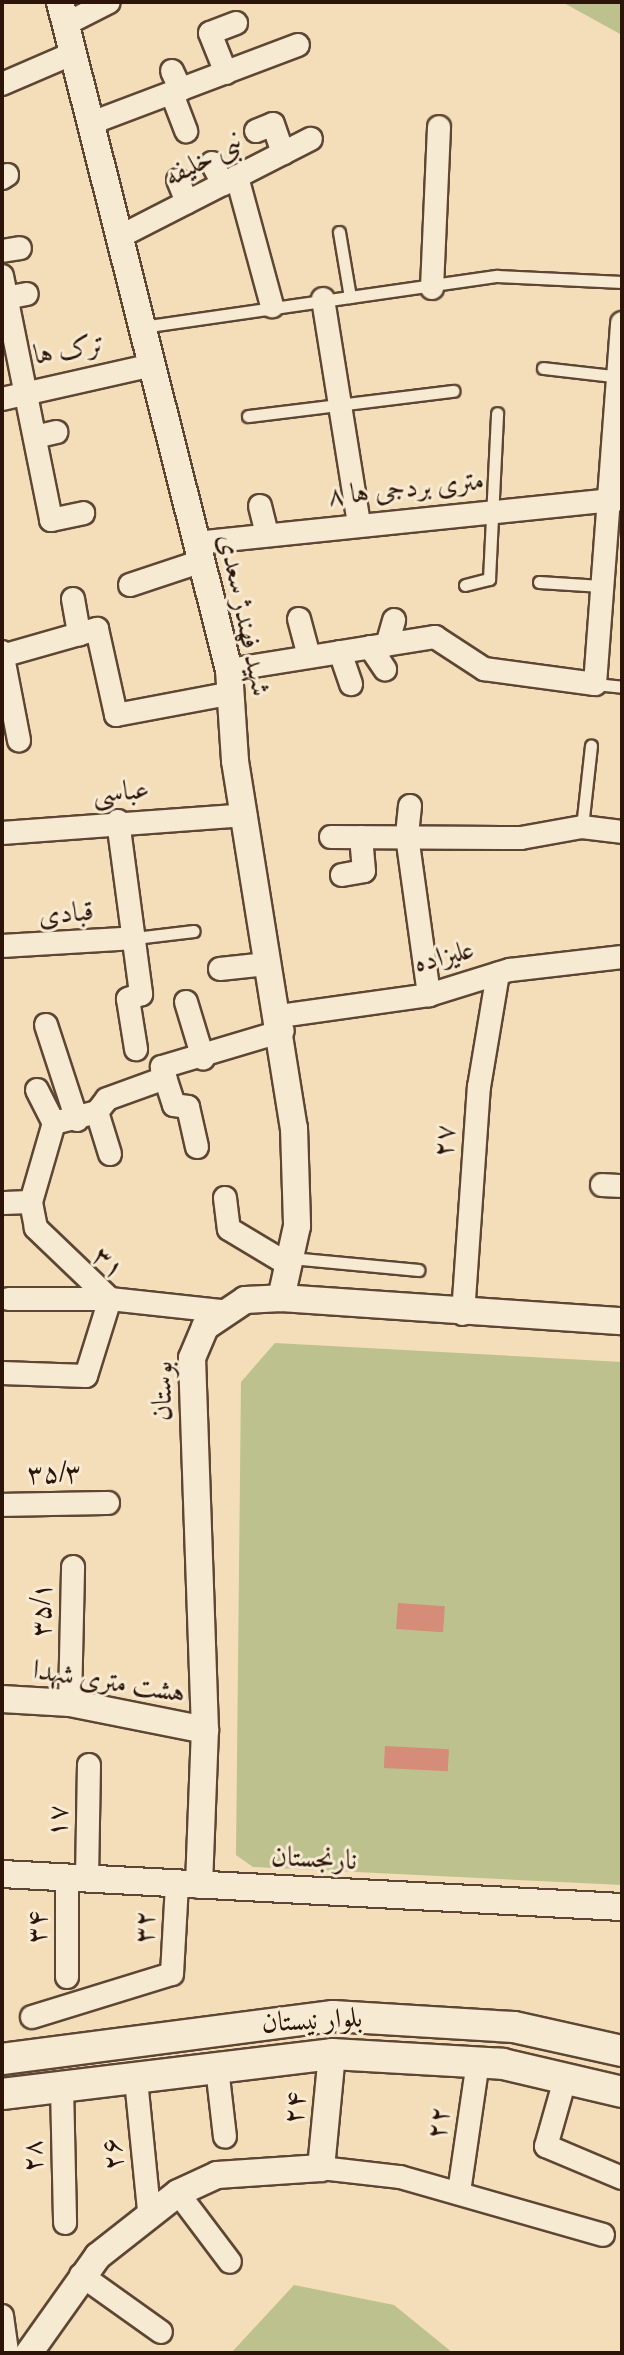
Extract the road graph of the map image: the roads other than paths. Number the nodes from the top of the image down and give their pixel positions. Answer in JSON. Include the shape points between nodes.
{"nodes":[{"id":1,"x":109,"y":2,"type":"edge"},
{"id":2,"x":63,"y":13,"type":"edge"},
{"id":3,"x":236,"y":23,"type":"dead end"},
{"id":4,"x":298,"y":45,"type":"dead end"},
{"id":5,"x":74,"y":53,"type":"junction"},
{"id":6,"x":226,"y":73,"type":"junction"},
{"id":7,"x":2,"y":84,"type":"edge"},
{"id":8,"x":175,"y":85,"type":"junction"},
{"id":9,"x":94,"y":122,"type":"junction"},
{"id":10,"x":439,"y":127,"type":"dead end"},
{"id":11,"x":186,"y":131,"type":"dead end"},
{"id":12,"x":256,"y":131,"type":"dead end"},
{"id":13,"x":311,"y":139,"type":"dead end"},
{"id":14,"x":283,"y":153,"type":"junction"},
{"id":15,"x":212,"y":163,"type":"dead end"},
{"id":16,"x":178,"y":180,"type":"dead end"},
{"id":17,"x":230,"y":180,"type":"junction"},
{"id":18,"x":187,"y":202,"type":"junction"},
{"id":19,"x":339,"y":232,"type":"dead end"},
{"id":20,"x":123,"y":235,"type":"junction"},
{"id":21,"x":622,"y":282,"type":"edge"},
{"id":22,"x":432,"y":288,"type":"junction"},
{"id":23,"x":12,"y":290,"type":"edge"},
{"id":24,"x":350,"y":297,"type":"junction"},
{"id":25,"x":323,"y":299,"type":"junction"},
{"id":26,"x":272,"y":306,"type":"junction"},
{"id":27,"x":622,"y":323,"type":"edge"},
{"id":28,"x":141,"y":327,"type":"junction"},
{"id":29,"x":149,"y":366,"type":"junction"},
{"id":30,"x":543,"y":368,"type":"dead end"},
{"id":31,"x":618,"y":377,"type":"edge"},
{"id":32,"x":25,"y":388,"type":"junction"},
{"id":33,"x":453,"y":391,"type":"dead end"},
{"id":34,"x":2,"y":399,"type":"edge"},
{"id":35,"x":340,"y":405,"type":"junction"},
{"id":36,"x":497,"y":413,"type":"dead end"},
{"id":37,"x":248,"y":416,"type":"dead end"},
{"id":38,"x":614,"y":498,"type":"edge"},
{"id":39,"x":260,"y":506,"type":"dead end"},
{"id":40,"x":488,"y":510,"type":"junction"},
{"id":41,"x":83,"y":513,"type":"dead end"},
{"id":42,"x":359,"y":523,"type":"junction"},
{"id":43,"x":267,"y":534,"type":"junction"},
{"id":44,"x":199,"y":552,"type":"junction"},
{"id":45,"x":608,"y":572,"type":"edge"},
{"id":46,"x":539,"y":582,"type":"dead end"},
{"id":47,"x":130,"y":585,"type":"dead end"},
{"id":48,"x":465,"y":585,"type":"dead end"},
{"id":49,"x":73,"y":599,"type":"dead end"},
{"id":50,"x":299,"y":619,"type":"dead end"},
{"id":51,"x":394,"y":620,"type":"dead end"},
{"id":52,"x":88,"y":632,"type":"junction"},
{"id":53,"x":379,"y":646,"type":"junction"},
{"id":54,"x":340,"y":652,"type":"junction"},
{"id":55,"x":2,"y":655,"type":"edge"},
{"id":56,"x":309,"y":657,"type":"junction"},
{"id":57,"x":385,"y":669,"type":"dead end"},
{"id":58,"x":230,"y":681,"type":"junction"},
{"id":59,"x":351,"y":684,"type":"dead end"},
{"id":60,"x":595,"y":684,"type":"junction"},
{"id":61,"x":622,"y":687,"type":"edge"},
{"id":62,"x":19,"y":740,"type":"dead end"},
{"id":63,"x":591,"y":745,"type":"dead end"},
{"id":64,"x":410,"y":806,"type":"dead end"},
{"id":65,"x":245,"y":815,"type":"junction"},
{"id":66,"x":118,"y":821,"type":"junction"},
{"id":67,"x":582,"y":827,"type":"junction"},
{"id":68,"x":622,"y":832,"type":"edge"},
{"id":69,"x":2,"y":833,"type":"edge"},
{"id":70,"x":407,"y":836,"type":"junction"},
{"id":71,"x":331,"y":837,"type":"dead end"},
{"id":72,"x":361,"y":837,"type":"junction"},
{"id":73,"x":342,"y":875,"type":"dead end"},
{"id":74,"x":194,"y":931,"type":"dead end"},
{"id":75,"x":135,"y":938,"type":"junction"},
{"id":76,"x":3,"y":949,"type":"edge"},
{"id":77,"x":622,"y":957,"type":"edge"},
{"id":78,"x":267,"y":964,"type":"junction"},
{"id":79,"x":220,"y":969,"type":"dead end"},
{"id":80,"x":498,"y":974,"type":"junction"},
{"id":81,"x":429,"y":995,"type":"junction"},
{"id":82,"x":186,"y":1002,"type":"dead end"},
{"id":83,"x":282,"y":1024,"type":"junction"},
{"id":84,"x":46,"y":1025,"type":"dead end"},
{"id":85,"x":136,"y":1049,"type":"dead end"},
{"id":86,"x":203,"y":1058,"type":"junction"},
{"id":87,"x":164,"y":1072,"type":"junction"},
{"id":88,"x":37,"y":1090,"type":"dead end"},
{"id":89,"x":87,"y":1116,"type":"junction"},
{"id":90,"x":54,"y":1123,"type":"junction"},
{"id":91,"x":197,"y":1147,"type":"dead end"},
{"id":92,"x":110,"y":1154,"type":"dead end"},
{"id":93,"x":225,"y":1198,"type":"dead end"},
{"id":94,"x":31,"y":1202,"type":"junction"},
{"id":95,"x":2,"y":1203,"type":"edge"},
{"id":96,"x":290,"y":1262,"type":"junction"},
{"id":97,"x":418,"y":1270,"type":"dead end"},
{"id":98,"x":281,"y":1298,"type":"junction"},
{"id":99,"x":9,"y":1299,"type":"dead end"},
{"id":100,"x":110,"y":1299,"type":"junction"},
{"id":101,"x":220,"y":1311,"type":"junction"},
{"id":102,"x":463,"y":1314,"type":"junction"},
{"id":103,"x":622,"y":1321,"type":"edge"},
{"id":104,"x":2,"y":1373,"type":"edge"},
{"id":105,"x":108,"y":1503,"type":"dead end"},
{"id":106,"x":2,"y":1505,"type":"edge"},
{"id":107,"x":73,"y":1567,"type":"dead end"},
{"id":108,"x":2,"y":1699,"type":"edge"},
{"id":109,"x":70,"y":1703,"type":"junction"},
{"id":110,"x":205,"y":1730,"type":"junction"},
{"id":111,"x":89,"y":1765,"type":"dead end"},
{"id":112,"x":2,"y":1874,"type":"edge"},
{"id":113,"x":77,"y":1878,"type":"junction"},
{"id":114,"x":188,"y":1885,"type":"junction"},
{"id":115,"x":622,"y":1907,"type":"edge"},
{"id":116,"x":67,"y":1977,"type":"dead end"},
{"id":117,"x":32,"y":2017,"type":"dead end"},
{"id":118,"x":622,"y":2051,"type":"edge"},
{"id":119,"x":332,"y":2054,"type":"junction"},
{"id":120,"x":2,"y":2059,"type":"edge"},
{"id":121,"x":478,"y":2062,"type":"junction"},
{"id":122,"x":217,"y":2068,"type":"junction"},
{"id":123,"x":566,"y":2076,"type":"junction"},
{"id":124,"x":62,"y":2087,"type":"junction"},
{"id":125,"x":137,"y":2090,"type":"dead end"},
{"id":126,"x":622,"y":2092,"type":"edge"},
{"id":127,"x":2,"y":2094,"type":"edge"},
{"id":128,"x":225,"y":2137,"type":"dead end"},
{"id":129,"x":321,"y":2168,"type":"junction"},
{"id":130,"x":622,"y":2178,"type":"edge"},
{"id":131,"x":459,"y":2192,"type":"junction"},
{"id":132,"x":178,"y":2193,"type":"junction"},
{"id":133,"x":149,"y":2211,"type":"junction"},
{"id":134,"x":65,"y":2223,"type":"dead end"},
{"id":135,"x":603,"y":2235,"type":"dead end"},
{"id":136,"x":230,"y":2262,"type":"dead end"},
{"id":137,"x":81,"y":2275,"type":"junction"},
{"id":138,"x":2,"y":2316,"type":"edge"},
{"id":139,"x":161,"y":2332,"type":"dead end"},
{"id":140,"x":25,"y":2353,"type":"edge"}],
"edges":[{"from":1,"to":2,"type":"street"},
{"from":2,"to":5,"type":"street","name":"شهید فهندژ سعدی"},
{"from":3,"to":6,"type":"street","via":[[210,33]]},
{"from":4,"to":6,"type":"street"},
{"from":5,"to":7,"type":"street"},
{"from":5,"to":9,"type":"street","name":"شهید فهندژ سعدی"},
{"from":6,"to":8,"type":"street"},
{"from":8,"to":9,"type":"street"},
{"from":8,"to":11,"type":"street"},
{"from":9,"to":20,"type":"street","name":"شهید فهندژ سعدی"},
{"from":10,"to":22,"type":"street"},
{"from":12,"to":14,"type":"street","via":[[273,124]]},
{"from":13,"to":14,"type":"street","name":"نبی خلیفه"},
{"from":14,"to":17,"type":"street","name":"نبی خلیفه"},
{"from":15,"to":17,"type":"street"},
{"from":16,"to":18,"type":"street"},
{"from":17,"to":18,"type":"street","name":"نبی خلیفه"},
{"from":17,"to":26,"type":"street"},
{"from":18,"to":20,"type":"street","name":"نبی خلیفه"},
{"from":19,"to":24,"type":"lane"},
{"from":20,"to":28,"type":"street","name":"شهید فهندژ سعدی"},
{"from":21,"to":22,"type":"lane","via":[[547,273]]},
{"from":22,"to":24,"type":"lane"},
{"from":23,"to":32,"type":"street"},
{"from":24,"to":25,"type":"lane"},
{"from":25,"to":26,"type":"lane"},
{"from":25,"to":35,"type":"street"},
{"from":26,"to":28,"type":"lane"},
{"from":27,"to":31,"type":"street"},
{"from":28,"to":29,"type":"street","name":"شهید فهندژ سعدی"},
{"from":29,"to":32,"type":"street","name":"ترک ها"},
{"from":29,"to":44,"type":"street","name":"شهید فهندژ سعدی"},
{"from":30,"to":31,"type":"lane"},
{"from":31,"to":38,"type":"street"},
{"from":32,"to":34,"type":"street","name":"ترک ها"},
{"from":32,"to":41,"type":"street","via":[[46,434],[51,520]]},
{"from":33,"to":35,"type":"lane"},
{"from":35,"to":37,"type":"lane"},
{"from":35,"to":42,"type":"street"},
{"from":36,"to":40,"type":"lane"},
{"from":38,"to":40,"type":"street","name":"۸ متری بردجی ها"},
{"from":38,"to":45,"type":"street"},
{"from":39,"to":43,"type":"street"},
{"from":40,"to":42,"type":"street","name":"۸ متری بردجی ها"},
{"from":40,"to":48,"type":"lane","via":[[489,579]]},
{"from":42,"to":43,"type":"street","name":"۸ متری بردجی ها"},
{"from":43,"to":44,"type":"street","name":"۸ متری بردجی ها"},
{"from":44,"to":47,"type":"street","name":"۸ متری بردجی ها"},
{"from":44,"to":58,"type":"street","name":"شهید فهندژ سعدی"},
{"from":45,"to":46,"type":"lane"},
{"from":45,"to":60,"type":"street"},
{"from":49,"to":52,"type":"street"},
{"from":50,"to":56,"type":"street"},
{"from":51,"to":53,"type":"street"},
{"from":52,"to":55,"type":"street"},
{"from":52,"to":58,"type":"street","via":[[116,715]]},
{"from":53,"to":54,"type":"street"},
{"from":53,"to":57,"type":"street"},
{"from":53,"to":60,"type":"street","via":[[435,637],[484,669]]},
{"from":54,"to":56,"type":"street"},
{"from":54,"to":59,"type":"street"},
{"from":55,"to":62,"type":"street"},
{"from":56,"to":58,"type":"street"},
{"from":58,"to":65,"type":"street","name":"شهید فهندژ سعدی"},
{"from":60,"to":61,"type":"lane"},
{"from":63,"to":67,"type":"lane"},
{"from":64,"to":70,"type":"street"},
{"from":65,"to":66,"type":"street","name":"عباسی"},
{"from":65,"to":78,"type":"street","name":"شهید فهندژ سعدی"},
{"from":66,"to":69,"type":"street","name":"عباسی"},
{"from":66,"to":75,"type":"street"},
{"from":67,"to":68,"type":"street"},
{"from":67,"to":70,"type":"street","via":[[521,838]]},
{"from":70,"to":72,"type":"street"},
{"from":70,"to":81,"type":"street"},
{"from":71,"to":72,"type":"street"},
{"from":72,"to":73,"type":"street","via":[[364,871]]},
{"from":74,"to":75,"type":"lane"},
{"from":75,"to":76,"type":"street","name":"قبادی"},
{"from":75,"to":85,"type":"street","via":[[141,994],[128,999]]},
{"from":77,"to":80,"type":"street","name":"علیزاده"},
{"from":78,"to":79,"type":"street"},
{"from":78,"to":83,"type":"street","name":"شهید فهندژ سعدی"},
{"from":80,"to":81,"type":"street","name":"علیزاده"},
{"from":80,"to":102,"type":"street","name":"۲۷","via":[[479,1087]]},
{"from":81,"to":83,"type":"street","name":"علیزاده"},
{"from":82,"to":86,"type":"street"},
{"from":83,"to":86,"type":"street","name":"علیزاده","via":[[216,1046]]},
{"from":83,"to":96,"type":"street","name":"شهید فهندژ سعدی","via":[[294,1128],[297,1226]]},
{"from":84,"to":89,"type":"street"},
{"from":86,"to":87,"type":"street","name":"علیزاده"},
{"from":87,"to":89,"type":"street","name":"علیزاده","via":[[107,1099]]},
{"from":87,"to":91,"type":"street","via":[[174,1105],[188,1107]]},
{"from":88,"to":90,"type":"street"},
{"from":89,"to":90,"type":"street","name":"علیزاده"},
{"from":89,"to":92,"type":"street"},
{"from":90,"to":94,"type":"street"},
{"from":93,"to":96,"type":"street","via":[[229,1229]]},
{"from":94,"to":95,"type":"street"},
{"from":94,"to":100,"type":"street","name":"۳۱","via":[[36,1228]]},
{"from":96,"to":97,"type":"lane"},
{"from":96,"to":98,"type":"street","name":"شهید فهندژ سعدی"},
{"from":98,"to":101,"type":"street","via":[[245,1300]]},
{"from":98,"to":102,"type":"street"},
{"from":99,"to":100,"type":"street"},
{"from":100,"to":101,"type":"street"},
{"from":100,"to":104,"type":"street","name":"۳۱","via":[[86,1376]]},
{"from":101,"to":110,"type":"street","name":"بوستان","via":[[192,1358]]},
{"from":102,"to":103,"type":"street"},
{"from":105,"to":106,"type":"street","name":"۳۵/۳"},
{"from":107,"to":109,"type":"street","name":"۳۵/۱"},
{"from":108,"to":109,"type":"street","name":"هشت متری شهدا"},
{"from":109,"to":110,"type":"street","name":"هشت متری شهدا"},
{"from":110,"to":114,"type":"street","name":"بوستان"},
{"from":111,"to":113,"type":"street","name":"۱۷"},
{"from":112,"to":113,"type":"street","name":"نارنجستان"},
{"from":113,"to":114,"type":"street","name":"نارنجستان"},
{"from":113,"to":116,"type":"street","name":"۳۴"},
{"from":114,"to":115,"type":"street","name":"نارنجستان"},
{"from":114,"to":117,"type":"street","name":"۳۲","via":[[172,1974]]},
{"from":118,"to":120,"type":"main road","name":"بلوار نیستان","via":[[514,2027],[333,2016]]},
{"from":119,"to":121,"type":"main road","name":"بلوار نیستان"},
{"from":119,"to":122,"type":"main road","name":"بلوار نیستان"},
{"from":119,"to":129,"type":"street","name":"۲۴"},
{"from":121,"to":123,"type":"main road","name":"بلوار نیستان"},
{"from":121,"to":131,"type":"street","name":"۲۲"},
{"from":122,"to":124,"type":"main road","name":"بلوار نیستان"},
{"from":122,"to":128,"type":"street"},
{"from":123,"to":126,"type":"main road","name":"بلوار نیستان"},
{"from":123,"to":130,"type":"street","via":[[546,2146]]},
{"from":124,"to":127,"type":"main road","name":"بلوار نیستان"},
{"from":124,"to":134,"type":"street","name":"۲۸"},
{"from":125,"to":133,"type":"street","name":"۲۶"},
{"from":129,"to":131,"type":"street"},
{"from":129,"to":132,"type":"street","via":[[217,2175]]},
{"from":131,"to":135,"type":"street"},
{"from":132,"to":133,"type":"street"},
{"from":132,"to":136,"type":"street"},
{"from":133,"to":137,"type":"street"},
{"from":137,"to":139,"type":"street"},
{"from":137,"to":140,"type":"street"},
{"from":138,"to":140,"type":"street"}]}
